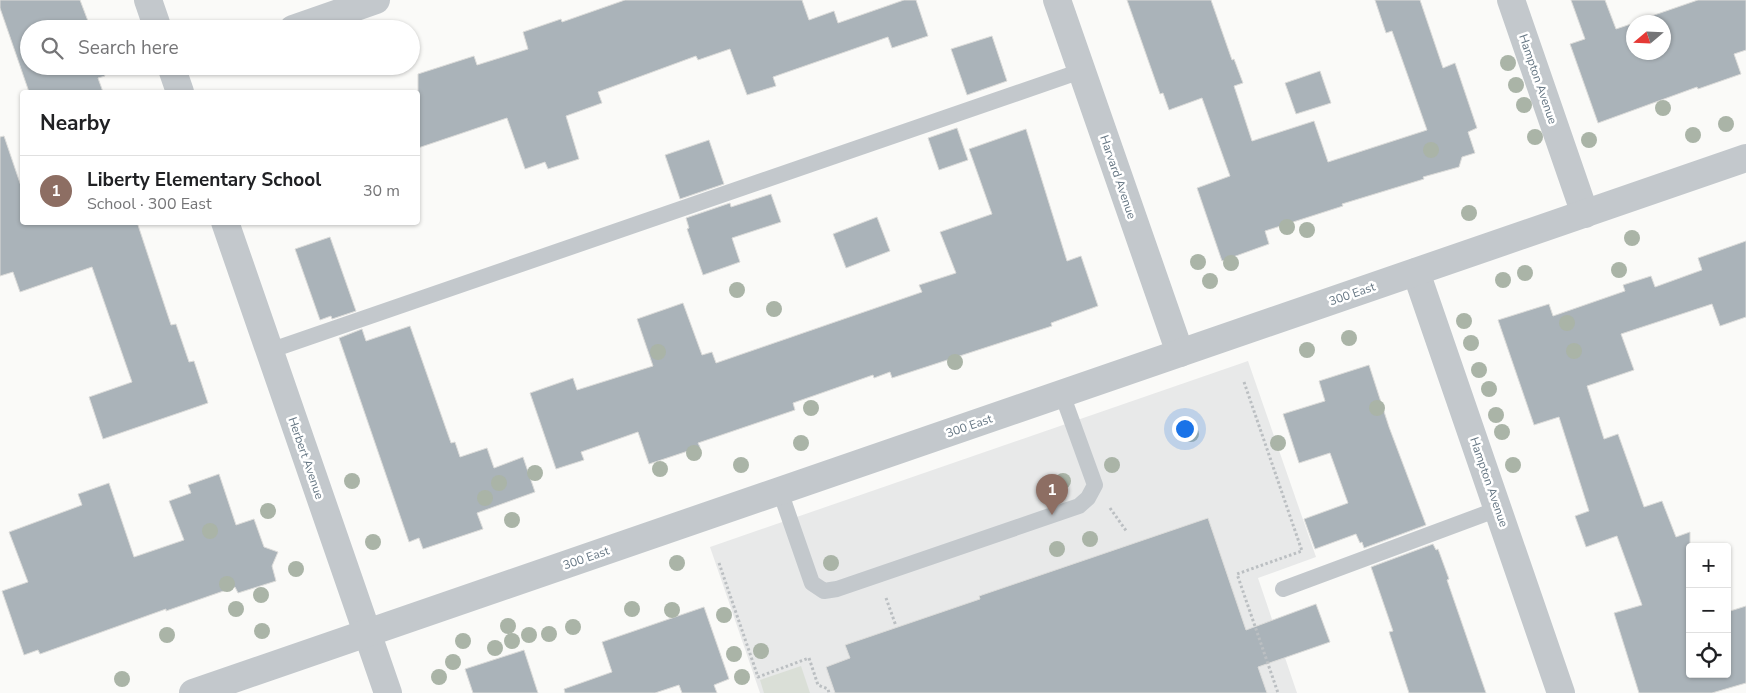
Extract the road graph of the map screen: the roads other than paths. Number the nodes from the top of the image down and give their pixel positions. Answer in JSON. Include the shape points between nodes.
{"nodes":[{"id":1,"x":148,"y":0,"type":"edge"},
{"id":2,"x":376,"y":0,"type":"edge"},
{"id":3,"x":1057,"y":0,"type":"edge"},
{"id":4,"x":1511,"y":0,"type":"edge"},
{"id":5,"x":155,"y":20,"type":"edge"},
{"id":6,"x":319,"y":20,"type":"edge"},
{"id":7,"x":1081,"y":71,"type":"junction"},
{"id":8,"x":1746,"y":158,"type":"edge"},
{"id":9,"x":1584,"y":214,"type":"junction"},
{"id":10,"x":226,"y":225,"type":"edge"},
{"id":11,"x":1416,"y":272,"type":"junction"},
{"id":12,"x":269,"y":351,"type":"junction"},
{"id":13,"x":1180,"y":353,"type":"junction"},
{"id":14,"x":1062,"y":394,"type":"junction"},
{"id":15,"x":780,"y":491,"type":"junction"},
{"id":16,"x":1498,"y":509,"type":"junction"},
{"id":17,"x":1283,"y":590,"type":"dead end"},
{"id":18,"x":367,"y":633,"type":"junction"},
{"id":19,"x":192,"y":693,"type":"edge"},
{"id":20,"x":388,"y":693,"type":"edge"},
{"id":21,"x":1561,"y":693,"type":"edge"}],
"edges":[{"from":1,"to":5,"type":"street"},
{"from":2,"to":6,"type":"street"},
{"from":3,"to":7,"type":"street","name":"Harvard Avenue"},
{"from":4,"to":9,"type":"street","name":"Hampton Avenue"},
{"from":7,"to":12,"type":"lane"},
{"from":7,"to":13,"type":"street","name":"Harvard Avenue"},
{"from":8,"to":9,"type":"street","name":"300 East"},
{"from":9,"to":11,"type":"street","name":"300 East"},
{"from":10,"to":12,"type":"street","name":"Herbert Avenue"},
{"from":11,"to":13,"type":"street","name":"300 East"},
{"from":11,"to":16,"type":"street","name":"Hampton Avenue"},
{"from":12,"to":18,"type":"street","name":"Herbert Avenue"},
{"from":13,"to":14,"type":"street","name":"300 East"},
{"from":14,"to":15,"type":"street","name":"300 East"},
{"from":14,"to":15,"type":"lane","via":[[1095,485],[1080,506],[862,581],[824,591],[812,583]]},
{"from":15,"to":18,"type":"street","name":"300 East"},
{"from":16,"to":17,"type":"lane"},
{"from":16,"to":21,"type":"street","name":"Hampton Avenue"},
{"from":18,"to":19,"type":"street","name":"300 East"},
{"from":18,"to":20,"type":"street","name":"Herbert Avenue"}]}
